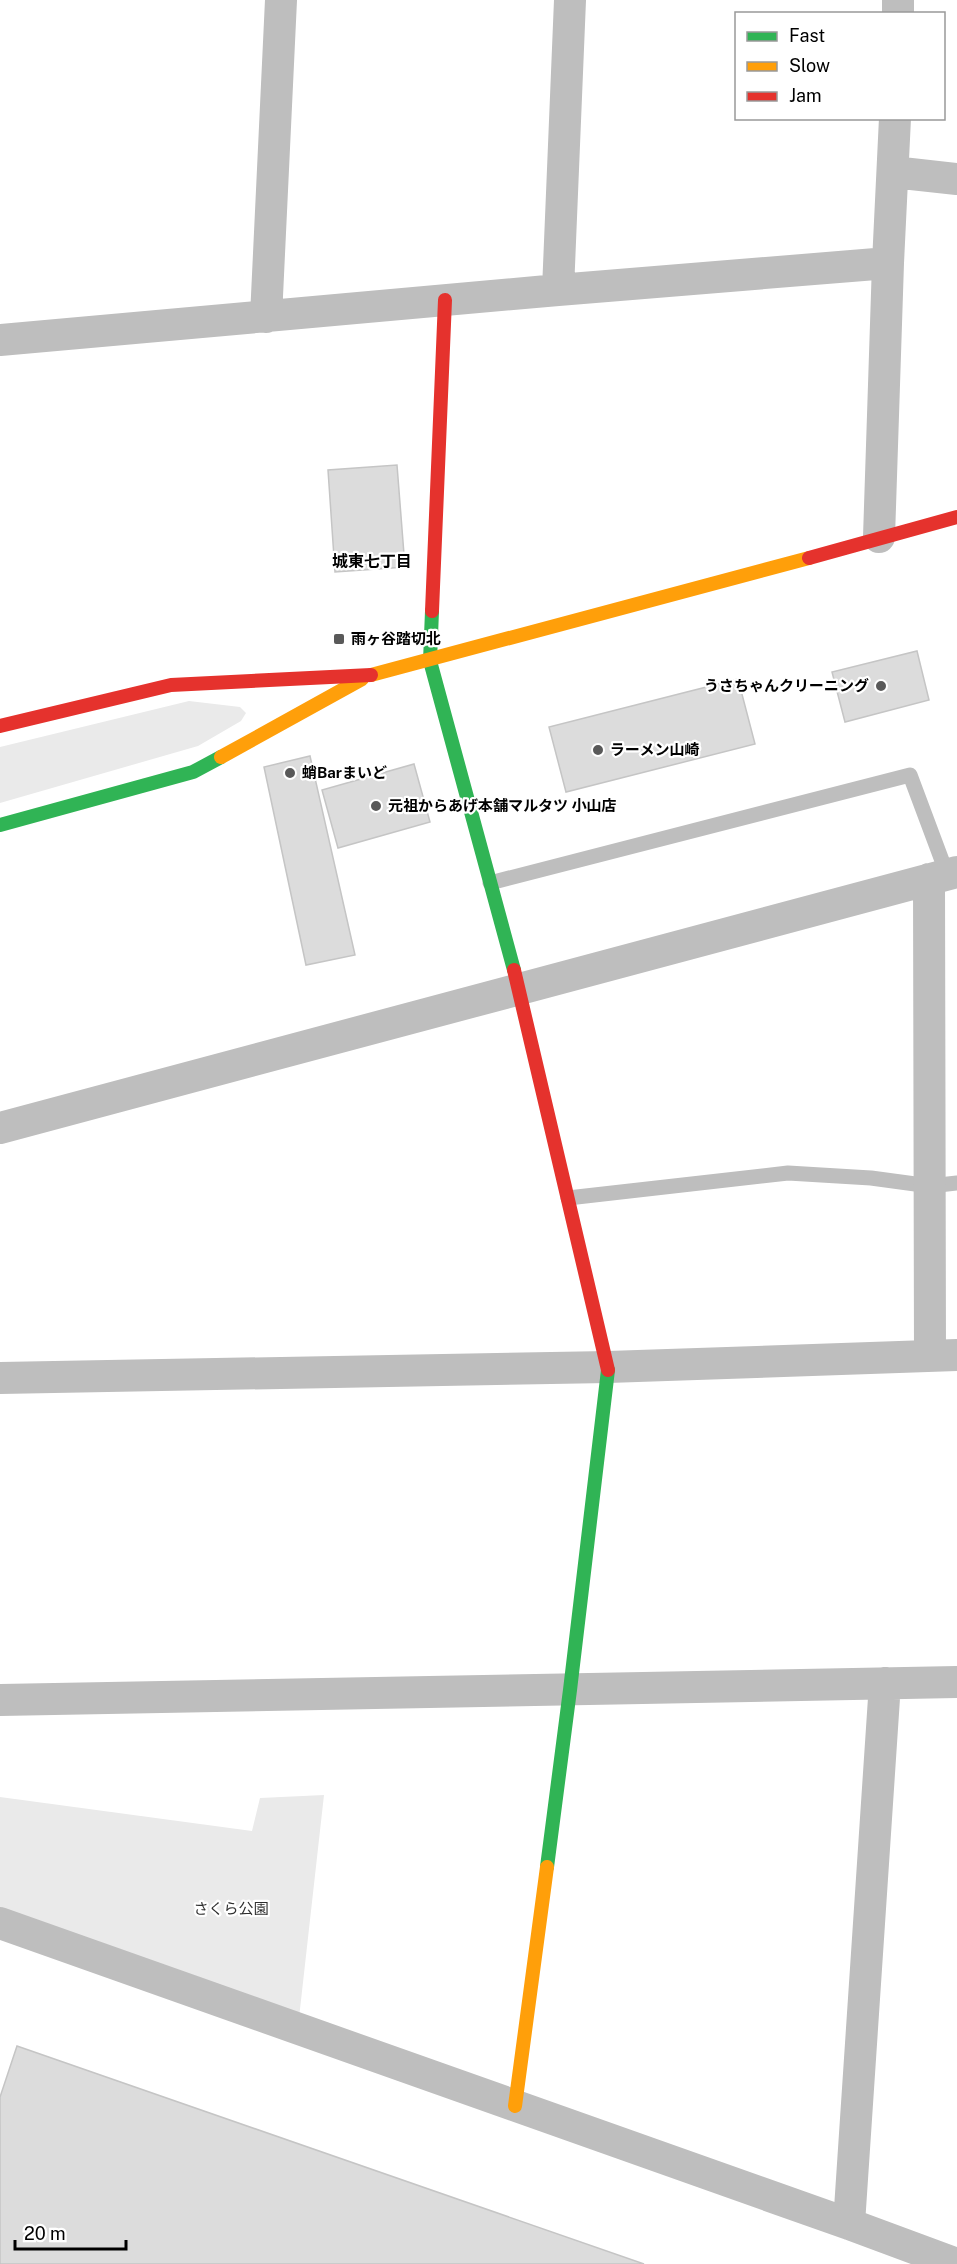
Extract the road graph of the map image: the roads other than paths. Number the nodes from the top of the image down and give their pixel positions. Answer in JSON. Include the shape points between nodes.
{"nodes":[{"id":1,"x":281,"y":0,"type":"edge"},
{"id":2,"x":570,"y":0,"type":"edge"},
{"id":3,"x":895,"y":120,"type":"edge"},
{"id":4,"x":893,"y":172,"type":"junction"},
{"id":5,"x":957,"y":179,"type":"edge"},
{"id":6,"x":888,"y":263,"type":"junction"},
{"id":7,"x":558,"y":290,"type":"junction"},
{"id":8,"x":445,"y":300,"type":"junction"},
{"id":9,"x":266,"y":317,"type":"junction"},
{"id":10,"x":0,"y":340,"type":"edge"},
{"id":11,"x":957,"y":517,"type":"edge"},
{"id":12,"x":879,"y":537,"type":"junction"},
{"id":13,"x":430,"y":661,"type":"junction"},
{"id":14,"x":368,"y":676,"type":"junction"},
{"id":15,"x":0,"y":726,"type":"edge"},
{"id":16,"x":0,"y":825,"type":"edge"},
{"id":17,"x":944,"y":875,"type":"edge"},
{"id":18,"x":490,"y":883,"type":"junction"},
{"id":19,"x":519,"y":990,"type":"junction"},
{"id":20,"x":0,"y":1128,"type":"edge"},
{"id":21,"x":944,"y":1184,"type":"edge"},
{"id":22,"x":568,"y":1198,"type":"junction"},
{"id":23,"x":944,"y":1356,"type":"edge"},
{"id":24,"x":608,"y":1368,"type":"junction"},
{"id":25,"x":0,"y":1378,"type":"edge"},
{"id":26,"x":957,"y":1682,"type":"edge"},
{"id":27,"x":885,"y":1683,"type":"junction"},
{"id":28,"x":570,"y":1690,"type":"junction"},
{"id":29,"x":0,"y":1700,"type":"edge"},
{"id":30,"x":0,"y":1923,"type":"edge"},
{"id":31,"x":515,"y":2106,"type":"junction"},
{"id":32,"x":849,"y":2224,"type":"junction"},
{"id":33,"x":957,"y":2264,"type":"edge"}],
"edges":[{"from":1,"to":9,"type":"street"},
{"from":2,"to":7,"type":"street"},
{"from":3,"to":4,"type":"street"},
{"from":4,"to":5,"type":"street"},
{"from":4,"to":6,"type":"street"},
{"from":6,"to":7,"type":"street"},
{"from":6,"to":12,"type":"street"},
{"from":7,"to":8,"type":"street"},
{"from":8,"to":9,"type":"street"},
{"from":8,"to":13,"type":"street"},
{"from":9,"to":10,"type":"street"},
{"from":11,"to":12,"type":"street"},
{"from":12,"to":13,"type":"street"},
{"from":13,"to":14,"type":"street"},
{"from":13,"to":18,"type":"street"},
{"from":14,"to":15,"type":"street","via":[[171,685]]},
{"from":14,"to":16,"type":"street","via":[[193,772]]},
{"from":17,"to":18,"type":"lane","via":[[910,775]]},
{"from":17,"to":19,"type":"street"},
{"from":17,"to":21,"type":"street"},
{"from":18,"to":19,"type":"street"},
{"from":19,"to":20,"type":"street"},
{"from":19,"to":22,"type":"street"},
{"from":21,"to":22,"type":"lane","via":[[788,1173]]},
{"from":21,"to":23,"type":"street"},
{"from":22,"to":24,"type":"street"},
{"from":23,"to":24,"type":"street"},
{"from":24,"to":25,"type":"street"},
{"from":24,"to":28,"type":"street"},
{"from":26,"to":27,"type":"street"},
{"from":27,"to":28,"type":"street"},
{"from":27,"to":32,"type":"street"},
{"from":28,"to":29,"type":"street"},
{"from":28,"to":31,"type":"street"},
{"from":30,"to":31,"type":"street"},
{"from":31,"to":32,"type":"street"},
{"from":32,"to":33,"type":"street"}]}
